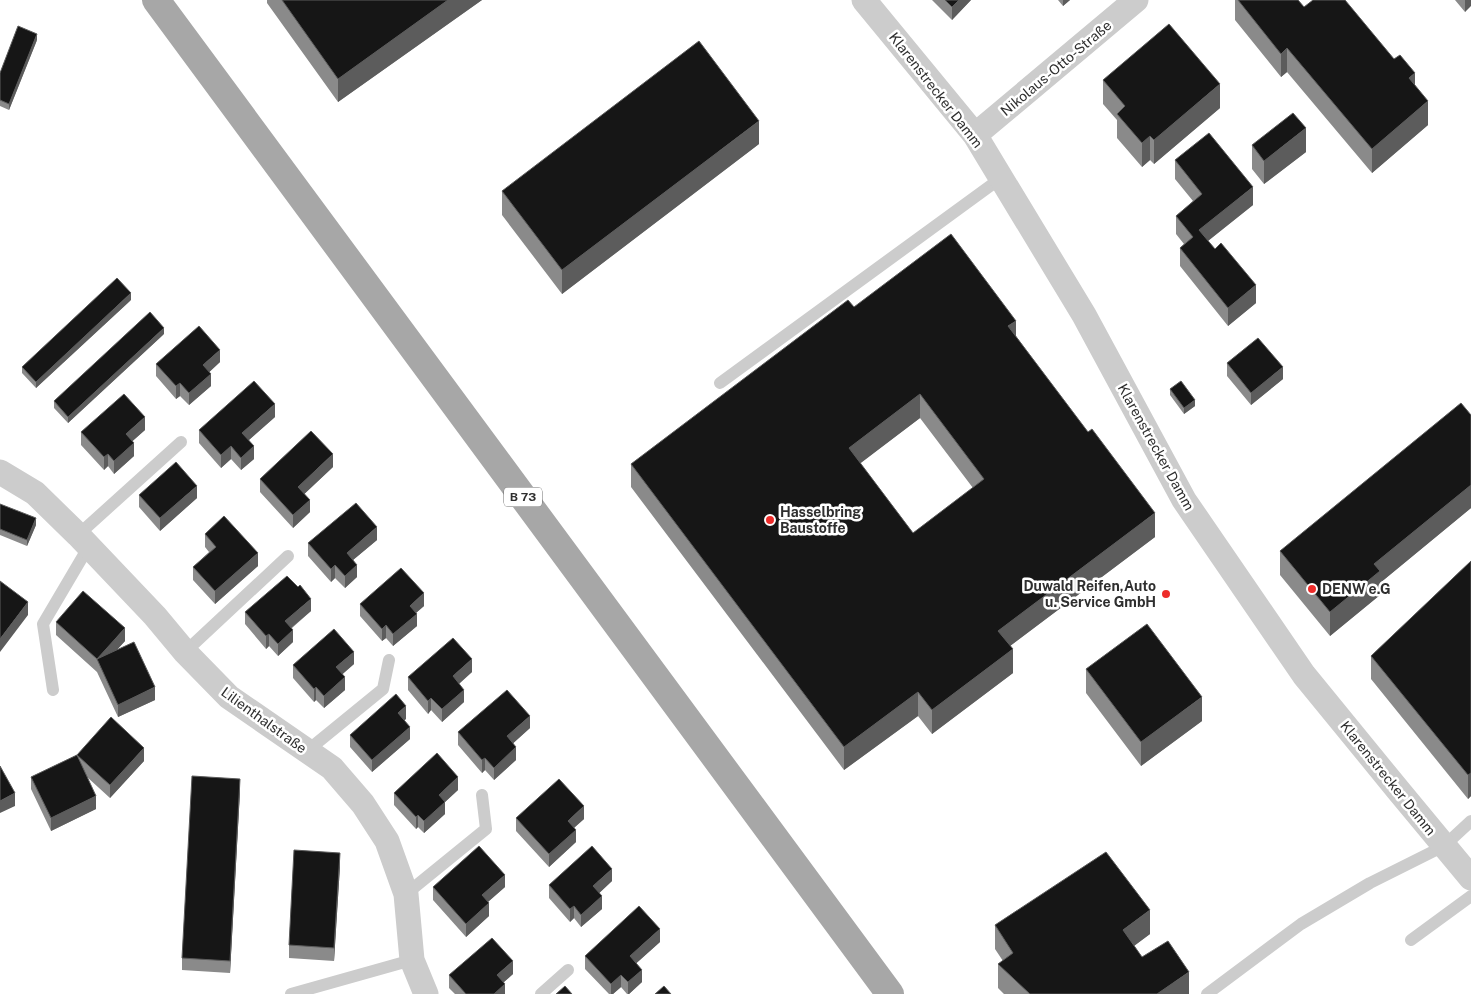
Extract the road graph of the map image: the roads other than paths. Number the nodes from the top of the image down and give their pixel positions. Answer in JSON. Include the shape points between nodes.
{"nodes":[{"id":1,"x":156,"y":0,"type":"edge"},
{"id":2,"x":864,"y":0,"type":"edge"},
{"id":3,"x":1136,"y":0,"type":"edge"},
{"id":4,"x":975,"y":135,"type":"junction"},
{"id":5,"x":1001,"y":178,"type":"junction"},
{"id":6,"x":720,"y":383,"type":"dead end"},
{"id":7,"x":181,"y":442,"type":"dead end"},
{"id":8,"x":0,"y":472,"type":"edge"},
{"id":9,"x":84,"y":540,"type":"junction"},
{"id":10,"x":288,"y":556,"type":"dead end"},
{"id":11,"x":185,"y":652,"type":"junction"},
{"id":12,"x":389,"y":660,"type":"dead end"},
{"id":13,"x":53,"y":690,"type":"dead end"},
{"id":14,"x":307,"y":751,"type":"junction"},
{"id":15,"x":482,"y":795,"type":"dead end"},
{"id":16,"x":1471,"y":821,"type":"edge"},
{"id":17,"x":1444,"y":846,"type":"junction"},
{"id":18,"x":1471,"y":878,"type":"edge"},
{"id":19,"x":406,"y":894,"type":"junction"},
{"id":20,"x":1471,"y":896,"type":"edge"},
{"id":21,"x":1411,"y":940,"type":"dead end"},
{"id":22,"x":412,"y":960,"type":"junction"},
{"id":23,"x":568,"y":970,"type":"dead end"},
{"id":24,"x":291,"y":994,"type":"edge"},
{"id":25,"x":426,"y":994,"type":"edge"},
{"id":26,"x":541,"y":994,"type":"edge"},
{"id":27,"x":890,"y":994,"type":"edge"},
{"id":28,"x":1207,"y":994,"type":"edge"}],
"edges":[{"from":1,"to":27,"type":"main road","number":"B 73"},
{"from":2,"to":4,"type":"street","name":"Klarenstrecker Damm"},
{"from":3,"to":4,"type":"street","name":"Nikolaus-Otto-Straße"},
{"from":4,"to":5,"type":"street","name":"Klarenstrecker Damm"},
{"from":5,"to":6,"type":"lane"},
{"from":5,"to":17,"type":"street","name":"Klarenstrecker Damm","via":[[1084,315],[1184,500],[1304,674]]},
{"from":7,"to":9,"type":"lane"},
{"from":8,"to":9,"type":"street","name":"Lilienthalstraße","via":[[35,492]]},
{"from":9,"to":11,"type":"street","name":"Lilienthalstraße"},
{"from":9,"to":13,"type":"lane","via":[[43,624]]},
{"from":10,"to":11,"type":"lane"},
{"from":11,"to":14,"type":"street","name":"Lilienthalstraße","via":[[228,698]]},
{"from":12,"to":14,"type":"lane","via":[[383,689]]},
{"from":14,"to":19,"type":"street","name":"Lilienthalstraße","via":[[332,768],[363,804],[387,841]]},
{"from":15,"to":19,"type":"lane","via":[[486,829]]},
{"from":16,"to":17,"type":"lane"},
{"from":17,"to":18,"type":"street","name":"Klarenstrecker Damm"},
{"from":17,"to":28,"type":"lane","via":[[1370,883],[1301,924]]},
{"from":19,"to":22,"type":"street","name":"Lilienthalstraße"},
{"from":20,"to":21,"type":"lane"},
{"from":22,"to":24,"type":"lane"},
{"from":22,"to":25,"type":"street","name":"Lilienthalstraße"},
{"from":23,"to":26,"type":"lane"}]}
